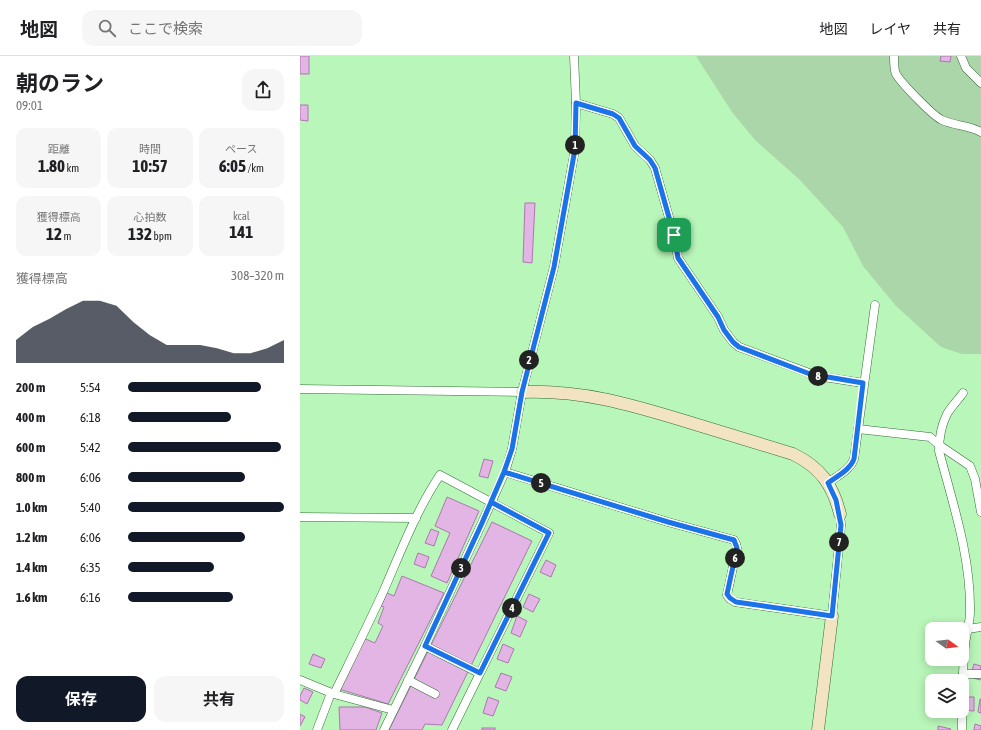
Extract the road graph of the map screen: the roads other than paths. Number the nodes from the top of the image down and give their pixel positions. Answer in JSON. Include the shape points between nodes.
{"nodes":[{"id":1,"x":574,"y":56,"type":"edge"},
{"id":2,"x":894,"y":56,"type":"edge"},
{"id":3,"x":961,"y":56,"type":"edge"},
{"id":4,"x":981,"y":83,"type":"edge"},
{"id":5,"x":576,"y":103,"type":"junction"},
{"id":6,"x":981,"y":132,"type":"edge"},
{"id":7,"x":875,"y":305,"type":"dead end"},
{"id":8,"x":863,"y":383,"type":"junction"},
{"id":9,"x":300,"y":388,"type":"edge"},
{"id":10,"x":522,"y":392,"type":"junction"},
{"id":11,"x":963,"y":393,"type":"dead end"},
{"id":12,"x":858,"y":429,"type":"junction"},
{"id":13,"x":939,"y":445,"type":"junction"},
{"id":14,"x":504,"y":472,"type":"junction"},
{"id":15,"x":828,"y":483,"type":"junction"},
{"id":16,"x":491,"y":502,"type":"junction"},
{"id":17,"x":981,"y":512,"type":"edge"},
{"id":18,"x":840,"y":514,"type":"joint"},
{"id":19,"x":300,"y":517,"type":"edge"},
{"id":20,"x":416,"y":518,"type":"junction"},
{"id":21,"x":832,"y":616,"type":"junction"},
{"id":22,"x":969,"y":622,"type":"edge"},
{"id":23,"x":981,"y":627,"type":"edge"},
{"id":24,"x":969,"y":629,"type":"edge"},
{"id":25,"x":425,"y":646,"type":"junction"},
{"id":26,"x":964,"y":666,"type":"edge"},
{"id":27,"x":480,"y":673,"type":"junction"},
{"id":28,"x":963,"y":674,"type":"edge"},
{"id":29,"x":969,"y":674,"type":"edge"},
{"id":30,"x":981,"y":674,"type":"edge"},
{"id":31,"x":300,"y":680,"type":"edge"},
{"id":32,"x":408,"y":680,"type":"junction"},
{"id":33,"x":333,"y":694,"type":"junction"},
{"id":34,"x":435,"y":694,"type":"dead end"},
{"id":35,"x":393,"y":710,"type":"junction"},
{"id":36,"x":962,"y":718,"type":"edge"},
{"id":37,"x":318,"y":730,"type":"edge"},
{"id":38,"x":384,"y":730,"type":"edge"},
{"id":39,"x":452,"y":730,"type":"edge"},
{"id":40,"x":818,"y":730,"type":"edge"},
{"id":41,"x":962,"y":730,"type":"edge"}],
"edges":[{"from":1,"to":5,"type":"street"},
{"from":2,"to":6,"type":"street","via":[[895,73],[932,112],[942,120],[974,127]]},
{"from":3,"to":4,"type":"street","via":[[966,68]]},
{"from":5,"to":8,"type":"street","via":[[619,118],[635,146],[650,160],[655,168],[678,258],[733,342],[739,347],[810,374]]},
{"from":5,"to":10,"type":"street","via":[[575,149],[554,267]]},
{"from":7,"to":8,"type":"street"},
{"from":8,"to":12,"type":"street"},
{"from":9,"to":10,"type":"street"},
{"from":10,"to":14,"type":"street","via":[[512,449]]},
{"from":10,"to":15,"type":"street","via":[[576,394],[642,408],[793,454],[814,467]]},
{"from":11,"to":13,"type":"street","via":[[947,414]]},
{"from":12,"to":13,"type":"street","via":[[930,437]]},
{"from":12,"to":15,"type":"street","via":[[852,464]]},
{"from":13,"to":17,"type":"street","via":[[970,466]]},
{"from":13,"to":22,"type":"street","via":[[966,556]]},
{"from":14,"to":16,"type":"street"},
{"from":14,"to":21,"type":"street","via":[[734,540],[737,548],[727,594],[730,598],[736,602]]},
{"from":15,"to":18,"type":"street"},
{"from":16,"to":20,"type":"street","via":[[440,475]]},
{"from":16,"to":25,"type":"street"},
{"from":16,"to":27,"type":"street","via":[[549,533]]},
{"from":18,"to":21,"type":"street"},
{"from":19,"to":20,"type":"street"},
{"from":20,"to":33,"type":"street","via":[[374,612]]},
{"from":21,"to":40,"type":"street"},
{"from":23,"to":24,"type":"street"},
{"from":25,"to":27,"type":"street"},
{"from":25,"to":32,"type":"street"},
{"from":26,"to":28,"type":"street"},
{"from":27,"to":39,"type":"street"},
{"from":29,"to":30,"type":"street"},
{"from":31,"to":33,"type":"street"},
{"from":32,"to":34,"type":"street"},
{"from":32,"to":35,"type":"street"},
{"from":33,"to":35,"type":"street"},
{"from":33,"to":37,"type":"street"},
{"from":35,"to":38,"type":"street"},
{"from":36,"to":41,"type":"street"}]}
